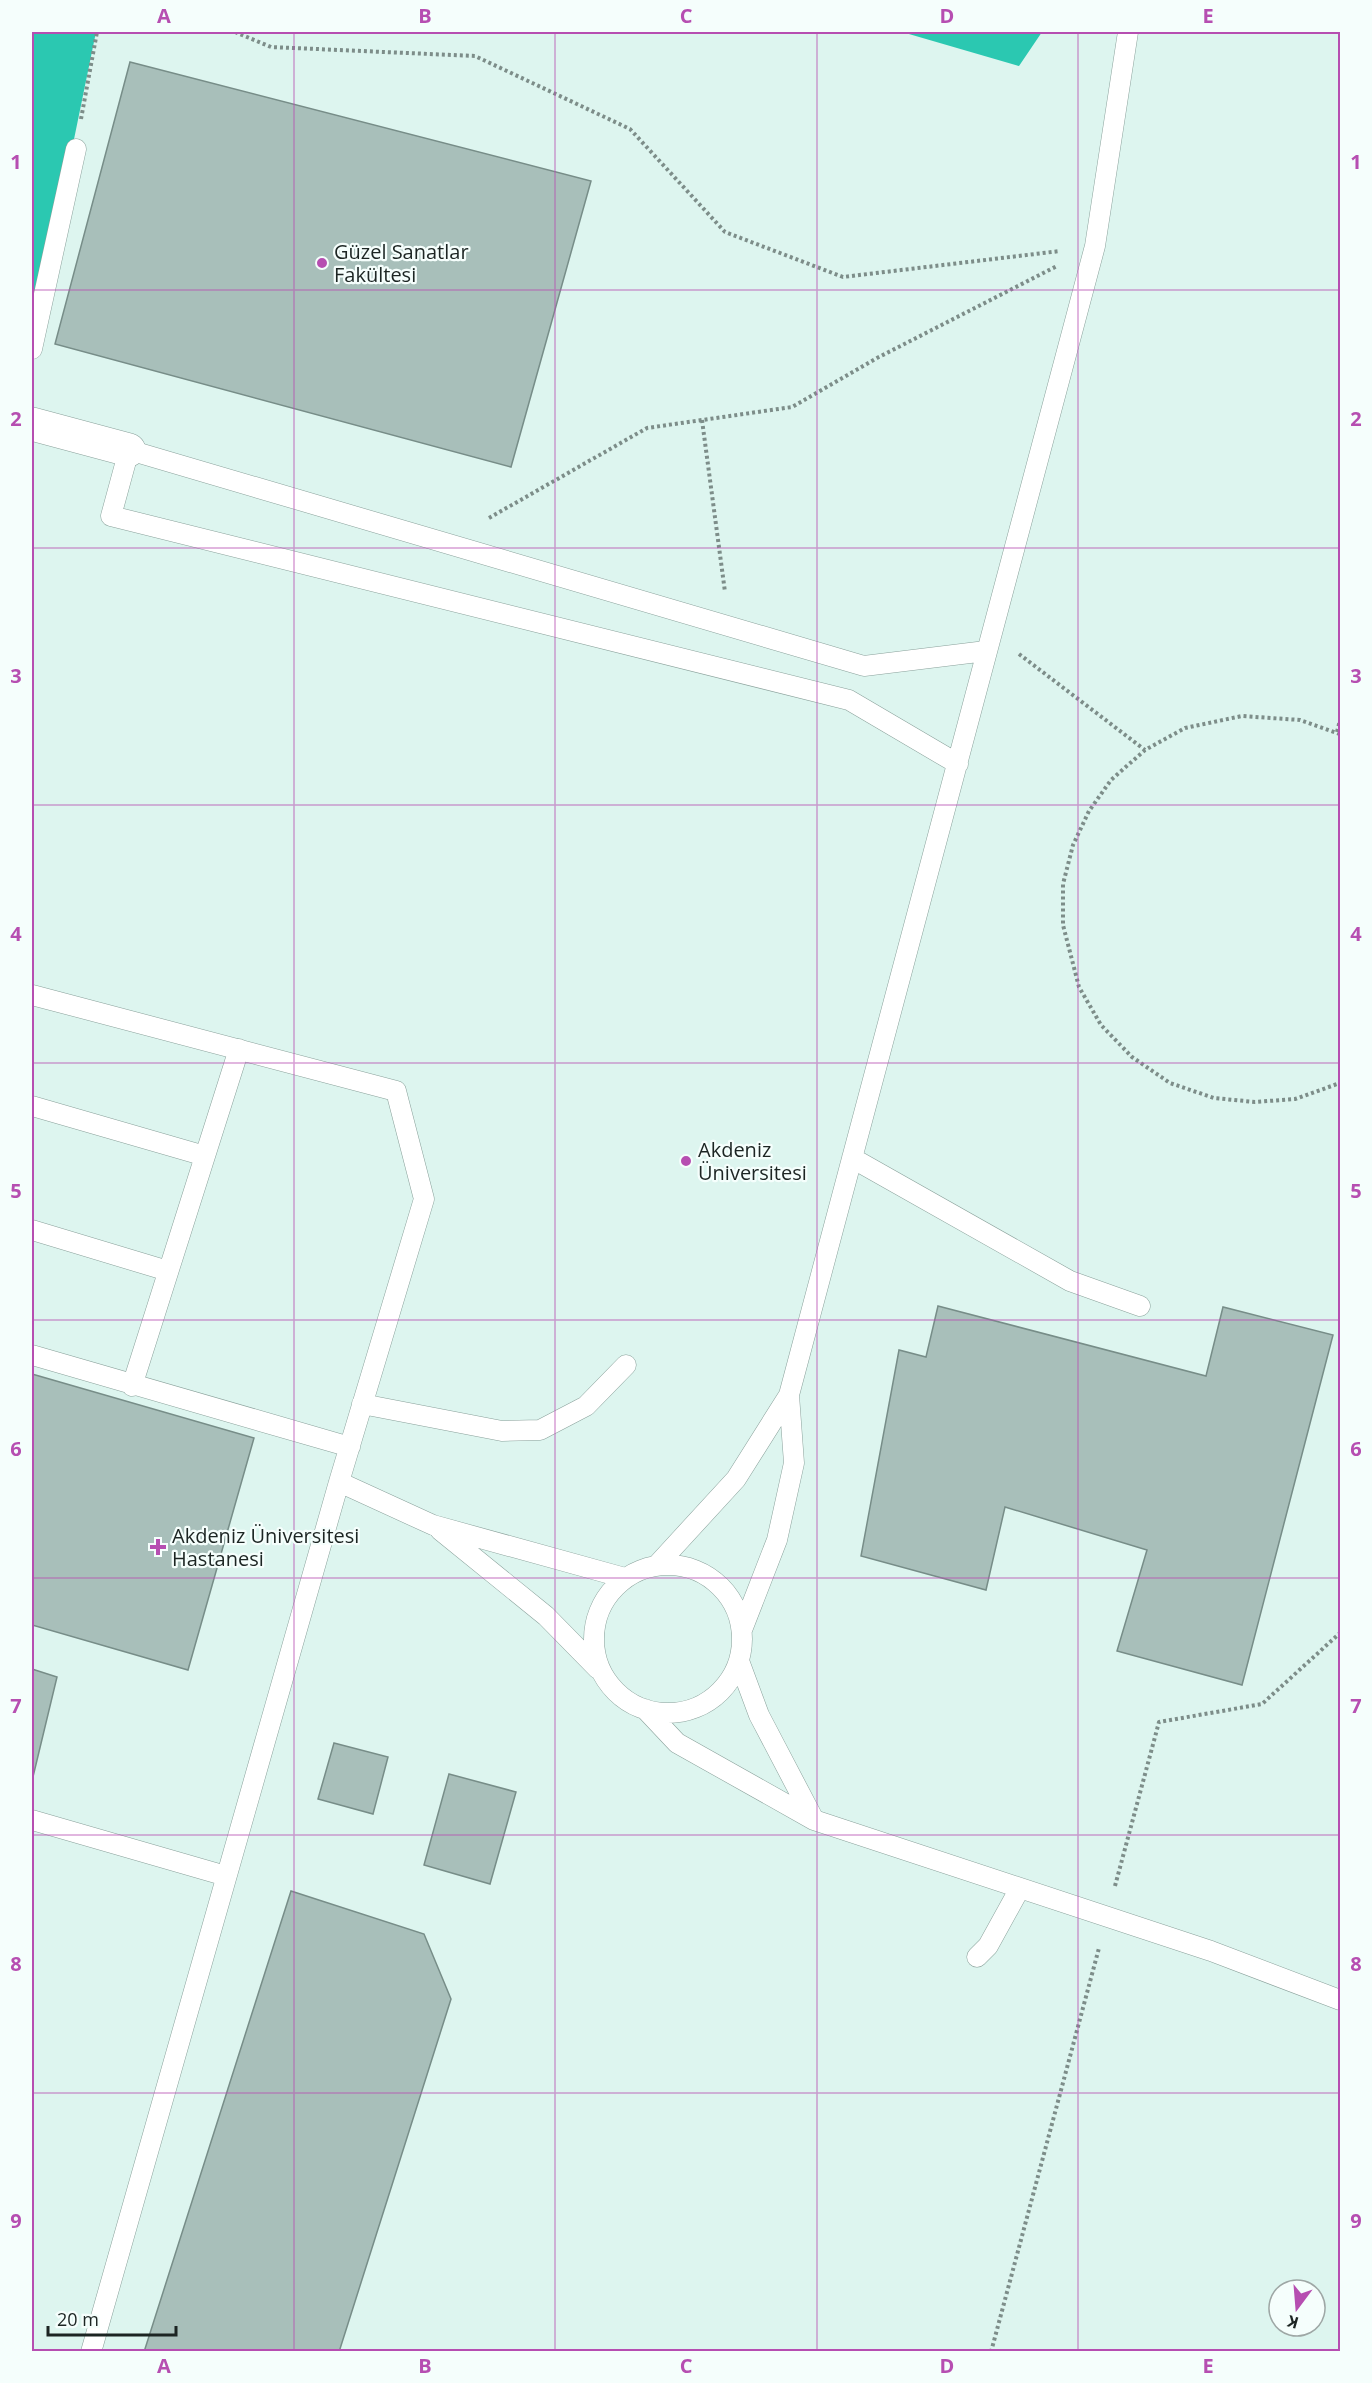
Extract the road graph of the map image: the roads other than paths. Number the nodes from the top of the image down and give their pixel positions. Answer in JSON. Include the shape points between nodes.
{"nodes":[{"id":1,"x":1128,"y":32,"type":"edge"},
{"id":2,"x":76,"y":149,"type":"road end"},
{"id":3,"x":32,"y":349,"type":"edge"},
{"id":4,"x":32,"y":424,"type":"edge"},
{"id":5,"x":129,"y":450,"type":"junction"},
{"id":6,"x":986,"y":651,"type":"junction"},
{"id":7,"x":958,"y":764,"type":"junction"},
{"id":8,"x":32,"y":995,"type":"edge"},
{"id":9,"x":239,"y":1049,"type":"junction"},
{"id":10,"x":32,"y":1106,"type":"edge"},
{"id":11,"x":205,"y":1156,"type":"junction"},
{"id":12,"x":852,"y":1158,"type":"junction"},
{"id":13,"x":32,"y":1230,"type":"edge"},
{"id":14,"x":168,"y":1271,"type":"junction"},
{"id":15,"x":1140,"y":1306,"type":"dead end"},
{"id":16,"x":32,"y":1355,"type":"edge"},
{"id":17,"x":626,"y":1365,"type":"dead end"},
{"id":18,"x":132,"y":1386,"type":"junction"},
{"id":19,"x":789,"y":1395,"type":"junction"},
{"id":20,"x":362,"y":1404,"type":"junction"},
{"id":21,"x":350,"y":1447,"type":"junction"},
{"id":22,"x":339,"y":1482,"type":"junction"},
{"id":23,"x":433,"y":1525,"type":"junction"},
{"id":24,"x":658,"y":1564,"type":"junction"},
{"id":25,"x":625,"y":1578,"type":"junction"},
{"id":26,"x":742,"y":1630,"type":"junction"},
{"id":27,"x":739,"y":1661,"type":"junction"},
{"id":28,"x":600,"y":1671,"type":"junction"},
{"id":29,"x":645,"y":1709,"type":"junction"},
{"id":30,"x":32,"y":1820,"type":"edge"},
{"id":31,"x":814,"y":1820,"type":"junction"},
{"id":32,"x":226,"y":1876,"type":"junction"},
{"id":33,"x":1020,"y":1888,"type":"junction"},
{"id":34,"x":977,"y":1957,"type":"dead end"},
{"id":35,"x":1341,"y":2000,"type":"edge"},
{"id":36,"x":91,"y":2352,"type":"edge"}],
"edges":[{"from":1,"to":6,"type":"lane","via":[[1095,246]]},
{"from":2,"to":3,"type":"lane"},
{"from":4,"to":5,"type":"street"},
{"from":5,"to":6,"type":"lane","via":[[864,666]]},
{"from":5,"to":7,"type":"lane","via":[[111,516],[849,700]]},
{"from":6,"to":7,"type":"lane"},
{"from":7,"to":12,"type":"lane"},
{"from":8,"to":9,"type":"lane"},
{"from":9,"to":11,"type":"lane"},
{"from":9,"to":20,"type":"lane","via":[[396,1091],[424,1199]]},
{"from":10,"to":11,"type":"lane"},
{"from":11,"to":14,"type":"lane"},
{"from":12,"to":15,"type":"lane","via":[[1070,1281]]},
{"from":12,"to":19,"type":"lane"},
{"from":13,"to":14,"type":"lane"},
{"from":14,"to":18,"type":"lane"},
{"from":16,"to":18,"type":"lane"},
{"from":17,"to":20,"type":"lane","via":[[586,1406],[540,1430],[502,1431]]},
{"from":18,"to":21,"type":"lane"},
{"from":19,"to":24,"type":"lane","via":[[736,1479]]},
{"from":19,"to":26,"type":"lane","via":[[794,1463],[777,1540]]},
{"from":20,"to":21,"type":"lane"},
{"from":21,"to":22,"type":"lane"},
{"from":22,"to":23,"type":"lane"},
{"from":22,"to":32,"type":"lane"},
{"from":23,"to":25,"type":"lane"},
{"from":23,"to":28,"type":"lane","via":[[546,1616]]},
{"from":24,"to":25,"type":"lane"},
{"from":24,"to":26,"type":"lane","via":[[682,1565],[723,1588],[736,1608]]},
{"from":25,"to":28,"type":"lane","via":[[599,1610],[594,1651]]},
{"from":26,"to":27,"type":"lane"},
{"from":27,"to":29,"type":"lane","via":[[729,1682],[712,1699],[691,1709],[668,1713]]},
{"from":27,"to":31,"type":"lane","via":[[759,1715]]},
{"from":28,"to":29,"type":"lane","via":[[627,1701]]},
{"from":29,"to":31,"type":"lane","via":[[677,1743]]},
{"from":30,"to":32,"type":"lane"},
{"from":31,"to":33,"type":"lane"},
{"from":32,"to":36,"type":"lane"},
{"from":33,"to":34,"type":"lane","via":[[988,1946]]},
{"from":33,"to":35,"type":"lane","via":[[1210,1951]]}]}
